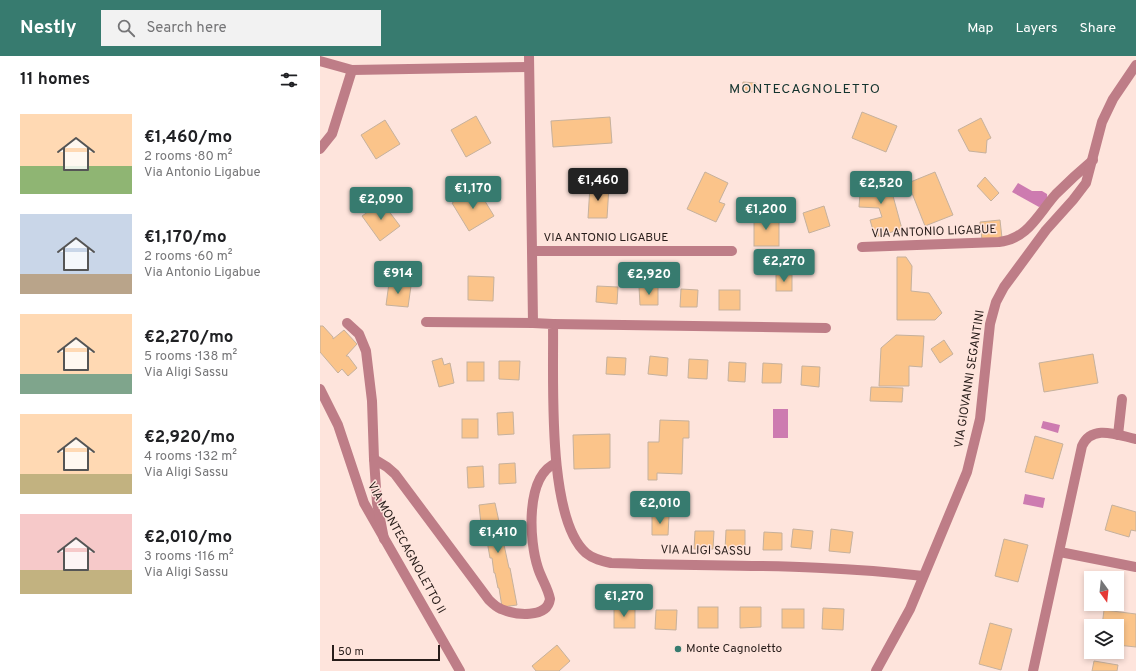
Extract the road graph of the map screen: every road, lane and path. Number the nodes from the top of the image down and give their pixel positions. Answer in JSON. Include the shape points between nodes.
{"nodes":[{"id":1,"x":529,"y":56,"type":"edge"},
{"id":2,"x":320,"y":61,"type":"edge"},
{"id":3,"x":1136,"y":65,"type":"edge"},
{"id":4,"x":529,"y":67,"type":"junction"},
{"id":5,"x":352,"y":70,"type":"junction"},
{"id":6,"x":320,"y":149,"type":"edge"},
{"id":7,"x":1093,"y":160,"type":"junction"},
{"id":8,"x":862,"y":247,"type":"dead end"},
{"id":9,"x":532,"y":251,"type":"junction"},
{"id":10,"x":732,"y":251,"type":"dead end"},
{"id":11,"x":426,"y":322,"type":"dead end"},
{"id":12,"x":533,"y":323,"type":"junction"},
{"id":13,"x":347,"y":324,"type":"dead end"},
{"id":14,"x":553,"y":324,"type":"junction"},
{"id":15,"x":826,"y":328,"type":"dead end"},
{"id":16,"x":320,"y":389,"type":"edge"},
{"id":17,"x":1122,"y":399,"type":"dead end"},
{"id":18,"x":1118,"y":435,"type":"junction"},
{"id":19,"x":1136,"y":439,"type":"edge"},
{"id":20,"x":374,"y":459,"type":"junction"},
{"id":21,"x":556,"y":463,"type":"junction"},
{"id":22,"x":384,"y":539,"type":"junction"},
{"id":23,"x":1060,"y":552,"type":"junction"},
{"id":24,"x":1136,"y":566,"type":"edge"},
{"id":25,"x":923,"y":576,"type":"junction"},
{"id":26,"x":460,"y":671,"type":"edge"},
{"id":27,"x":876,"y":671,"type":"edge"},
{"id":28,"x":1033,"y":671,"type":"edge"}],
"edges":[{"from":1,"to":4,"type":"street","name":"VIA ANTONIO LIGABUE"},
{"from":2,"to":5,"type":"street"},
{"from":3,"to":7,"type":"street","name":"VIA GIOVANNI SEGANTINI","via":[[1113,99],[1102,122]]},
{"from":4,"to":5,"type":"street"},
{"from":4,"to":9,"type":"street","name":"VIA ANTONIO LIGABUE"},
{"from":5,"to":6,"type":"street","via":[[332,134]]},
{"from":7,"to":8,"type":"street","name":"VIA ANTONIO LIGABUE","via":[[1059,191],[1026,231],[1016,238],[999,242]]},
{"from":7,"to":25,"type":"street","name":"VIA GIOVANNI SEGANTINI","via":[[1083,188],[1046,230],[996,302],[990,324],[984,387],[974,445],[963,482]]},
{"from":9,"to":10,"type":"street","name":"VIA ANTONIO LIGABUE"},
{"from":9,"to":12,"type":"street"},
{"from":11,"to":12,"type":"street"},
{"from":12,"to":14,"type":"street"},
{"from":13,"to":20,"type":"street","via":[[359,334],[366,351],[372,401]]},
{"from":14,"to":15,"type":"street"},
{"from":14,"to":21,"type":"street","name":"VIA ALIGI SASSU"},
{"from":16,"to":22,"type":"street","name":"VIA MONTECAGNOLETTO II","via":[[338,425],[359,491]]},
{"from":17,"to":18,"type":"street"},
{"from":18,"to":19,"type":"street"},
{"from":18,"to":23,"type":"street","via":[[1096,433],[1084,442]]},
{"from":20,"to":21,"type":"street","via":[[395,474],[488,600],[502,609],[526,613],[540,612],[549,603],[549,595],[534,553],[532,524],[540,478],[547,468]]},
{"from":20,"to":22,"type":"street","via":[[376,494]]},
{"from":21,"to":25,"type":"street","name":"VIA ALIGI SASSU","via":[[561,497],[569,525],[583,549],[599,560],[618,563],[839,567]]},
{"from":22,"to":26,"type":"street","name":"VIA MONTECAGNOLETTO II"},
{"from":23,"to":24,"type":"street"},
{"from":23,"to":28,"type":"street"},
{"from":25,"to":27,"type":"street","name":"VIA GIOVANNI SEGANTINI","via":[[910,609]]}]}
